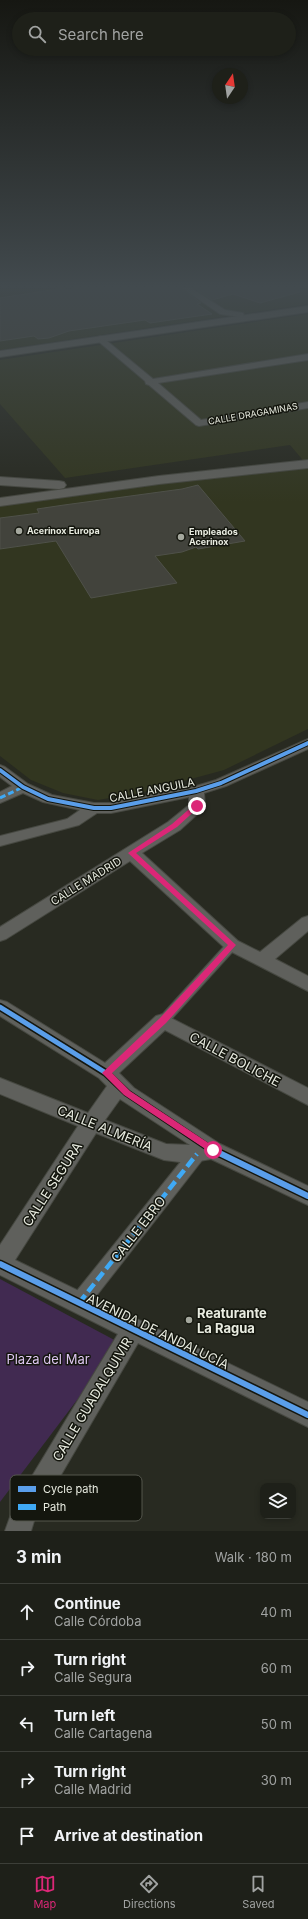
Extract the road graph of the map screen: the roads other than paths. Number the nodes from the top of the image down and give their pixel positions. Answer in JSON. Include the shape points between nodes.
{"nodes":[{"id":1,"x":124,"y":359,"type":"edge"},
{"id":2,"x":292,"y":359,"type":"edge"},
{"id":3,"x":149,"y":382,"type":"junction"},
{"id":4,"x":308,"y":405,"type":"edge"},
{"id":5,"x":308,"y":455,"type":"edge"},
{"id":6,"x":308,"y":464,"type":"edge"},
{"id":7,"x":0,"y":481,"type":"edge"},
{"id":8,"x":76,"y":492,"type":"junction"},
{"id":9,"x":0,"y":499,"type":"edge"},
{"id":10,"x":0,"y":502,"type":"edge"},
{"id":11,"x":308,"y":743,"type":"edge"},
{"id":12,"x":0,"y":770,"type":"edge"},
{"id":13,"x":23,"y":787,"type":"junction"},
{"id":14,"x":196,"y":791,"type":"junction"},
{"id":15,"x":0,"y":798,"type":"edge"},
{"id":16,"x":94,"y":808,"type":"junction"},
{"id":17,"x":0,"y":841,"type":"edge"},
{"id":18,"x":132,"y":853,"type":"junction"},
{"id":19,"x":308,"y":922,"type":"edge"},
{"id":20,"x":0,"y":936,"type":"edge"},
{"id":21,"x":232,"y":945,"type":"junction"},
{"id":22,"x":262,"y":960,"type":"junction"},
{"id":23,"x":308,"y":984,"type":"edge"},
{"id":24,"x":0,"y":1007,"type":"edge"},
{"id":25,"x":163,"y":1021,"type":"junction"},
{"id":26,"x":113,"y":1079,"type":"junction"},
{"id":27,"x":0,"y":1086,"type":"edge"},
{"id":28,"x":308,"y":1097,"type":"edge"},
{"id":29,"x":92,"y":1122,"type":"junction"},
{"id":30,"x":205,"y":1152,"type":"junction"},
{"id":31,"x":308,"y":1196,"type":"edge"},
{"id":32,"x":0,"y":1264,"type":"edge"},
{"id":33,"x":79,"y":1303,"type":"junction"},
{"id":34,"x":133,"y":1330,"type":"junction"},
{"id":35,"x":308,"y":1415,"type":"edge"},
{"id":36,"x":47,"y":1475,"type":"edge"},
{"id":37,"x":21,"y":1521,"type":"edge"},
{"id":38,"x":18,"y":1531,"type":"edge"}],
"edges":[{"from":1,"to":3,"type":"street"},
{"from":2,"to":3,"type":"street"},
{"from":3,"to":4,"type":"street","name":"CALLE DRAGAMINAS","via":[[199,424]]},
{"from":5,"to":7,"type":"street","via":[[86,485]]},
{"from":6,"to":8,"type":"street","via":[[238,470]]},
{"from":8,"to":9,"type":"street"},
{"from":8,"to":10,"type":"street"},
{"from":11,"to":14,"type":"street","name":"CALLE ANGUILA","via":[[221,783]]},
{"from":12,"to":13,"type":"street","name":"CALLE ANGUILA"},
{"from":13,"to":15,"type":"street"},
{"from":13,"to":16,"type":"street","name":"CALLE ANGUILA","via":[[48,799]]},
{"from":14,"to":16,"type":"street","name":"CALLE ANGUILA","via":[[136,804]]},
{"from":14,"to":18,"type":"street","name":"CALLE MADRID","via":[[197,806],[174,826]]},
{"from":16,"to":17,"type":"street","via":[[73,822]]},
{"from":18,"to":20,"type":"street","name":"CALLE MADRID"},
{"from":18,"to":21,"type":"street"},
{"from":19,"to":22,"type":"street"},
{"from":21,"to":22,"type":"street"},
{"from":21,"to":25,"type":"lane","name":"CALLE SEGURA"},
{"from":22,"to":23,"type":"street"},
{"from":24,"to":26,"type":"street"},
{"from":25,"to":26,"type":"street","name":"CALLE SEGURA"},
{"from":25,"to":28,"type":"street","name":"CALLE BOLICHE"},
{"from":26,"to":29,"type":"street","name":"CALLE SEGURA"},
{"from":26,"to":30,"type":"street","via":[[127,1093]]},
{"from":27,"to":29,"type":"street","name":"CALLE ALMERÍA"},
{"from":29,"to":30,"type":"street","name":"CALLE ALMERÍA","via":[[164,1152],[178,1155]]},
{"from":29,"to":32,"type":"street","name":"CALLE SEGURA"},
{"from":30,"to":31,"type":"street"},
{"from":30,"to":33,"type":"street","name":"CALLE EBRO"},
{"from":32,"to":33,"type":"street","name":"AVENIDA DE ANDALUCÍA"},
{"from":33,"to":34,"type":"street","name":"AVENIDA DE ANDALUCÍA"},
{"from":34,"to":35,"type":"street","name":"AVENIDA DE ANDALUCÍA"},
{"from":34,"to":36,"type":"street","name":"CALLE GUADALQUIVIR"},
{"from":37,"to":38,"type":"street","name":"CALLE GUADALQUIVIR"}]}
